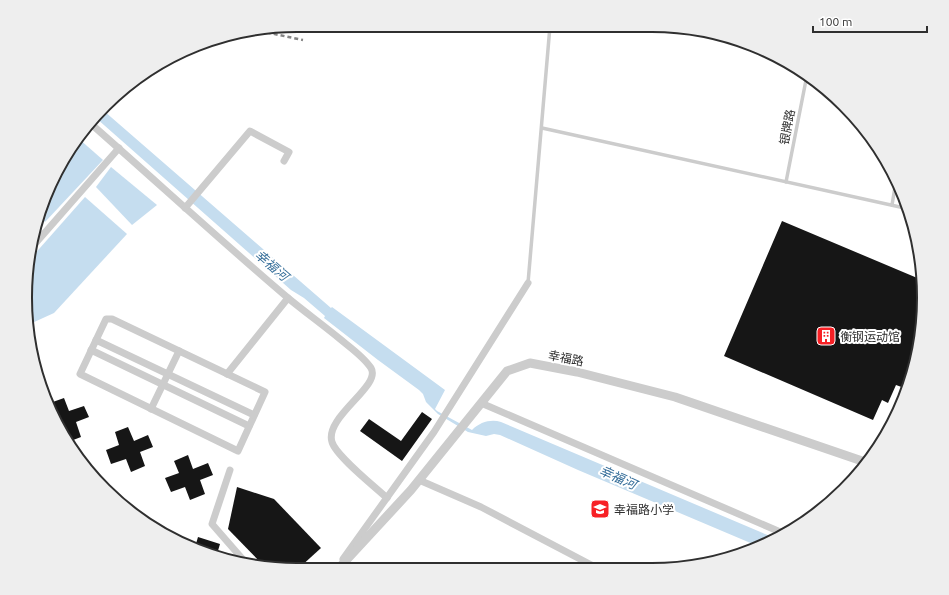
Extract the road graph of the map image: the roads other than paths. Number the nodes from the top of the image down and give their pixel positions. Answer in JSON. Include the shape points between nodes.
{"nodes":[{"id":1,"x":550,"y":32,"type":"edge"},
{"id":2,"x":806,"y":82,"type":"edge"},
{"id":3,"x":94,"y":127,"type":"edge"},
{"id":4,"x":542,"y":128,"type":"junction"},
{"id":5,"x":118,"y":148,"type":"junction"},
{"id":6,"x":284,"y":161,"type":"dead end"},
{"id":7,"x":786,"y":182,"type":"junction"},
{"id":8,"x":894,"y":190,"type":"edge"},
{"id":9,"x":892,"y":205,"type":"junction"},
{"id":10,"x":901,"y":207,"type":"edge"},
{"id":11,"x":185,"y":208,"type":"junction"},
{"id":12,"x":38,"y":240,"type":"edge"},
{"id":13,"x":528,"y":283,"type":"joint"},
{"id":14,"x":288,"y":298,"type":"junction"},
{"id":15,"x":96,"y":340,"type":"junction"},
{"id":16,"x":91,"y":350,"type":"junction"},
{"id":17,"x":179,"y":351,"type":"junction"},
{"id":18,"x":168,"y":374,"type":"junction"},
{"id":19,"x":227,"y":374,"type":"junction"},
{"id":20,"x":163,"y":384,"type":"junction"},
{"id":21,"x":481,"y":403,"type":"junction"},
{"id":22,"x":152,"y":409,"type":"junction"},
{"id":23,"x":254,"y":415,"type":"junction"},
{"id":24,"x":249,"y":426,"type":"junction"},
{"id":25,"x":861,"y":461,"type":"edge"},
{"id":26,"x":230,"y":470,"type":"dead end"},
{"id":27,"x":419,"y":480,"type":"junction"},
{"id":28,"x":387,"y":498,"type":"junction"},
{"id":29,"x":778,"y":531,"type":"edge"},
{"id":30,"x":241,"y":557,"type":"edge"},
{"id":31,"x":342,"y":563,"type":"edge"},
{"id":32,"x":343,"y":563,"type":"edge"},
{"id":33,"x":588,"y":563,"type":"edge"}],
"edges":[{"from":1,"to":4,"type":"lane"},
{"from":2,"to":7,"type":"lane","name":"银牌路"},
{"from":3,"to":5,"type":"street"},
{"from":4,"to":7,"type":"lane"},
{"from":4,"to":13,"type":"lane"},
{"from":5,"to":11,"type":"street"},
{"from":5,"to":12,"type":"street"},
{"from":6,"to":11,"type":"street","via":[[289,152],[250,131]]},
{"from":7,"to":9,"type":"lane"},
{"from":8,"to":9,"type":"lane"},
{"from":9,"to":10,"type":"lane"},
{"from":11,"to":14,"type":"street"},
{"from":13,"to":28,"type":"street","via":[[434,432]]},
{"from":14,"to":19,"type":"street"},
{"from":14,"to":28,"type":"street","via":[[358,354],[372,369],[372,377],[368,384],[331,430],[332,441],[336,451]]},
{"from":15,"to":16,"type":"street"},
{"from":15,"to":17,"type":"street","via":[[106,319],[112,319]]},
{"from":15,"to":18,"type":"street"},
{"from":16,"to":20,"type":"street"},
{"from":16,"to":22,"type":"street","via":[[80,374]]},
{"from":17,"to":18,"type":"street"},
{"from":17,"to":19,"type":"street"},
{"from":18,"to":20,"type":"street"},
{"from":18,"to":23,"type":"street"},
{"from":19,"to":23,"type":"street","via":[[265,392]]},
{"from":20,"to":22,"type":"street"},
{"from":20,"to":24,"type":"street"},
{"from":21,"to":25,"type":"street","name":"幸福路","via":[[507,371],[530,363],[675,397]]},
{"from":21,"to":27,"type":"street","name":"幸福路"},
{"from":21,"to":29,"type":"street"},
{"from":22,"to":24,"type":"street","via":[[238,451]]},
{"from":23,"to":24,"type":"street"},
{"from":26,"to":30,"type":"street","via":[[212,524]]},
{"from":27,"to":32,"type":"street","name":"幸福路"},
{"from":27,"to":33,"type":"street","via":[[481,507]]},
{"from":28,"to":31,"type":"street"}]}
